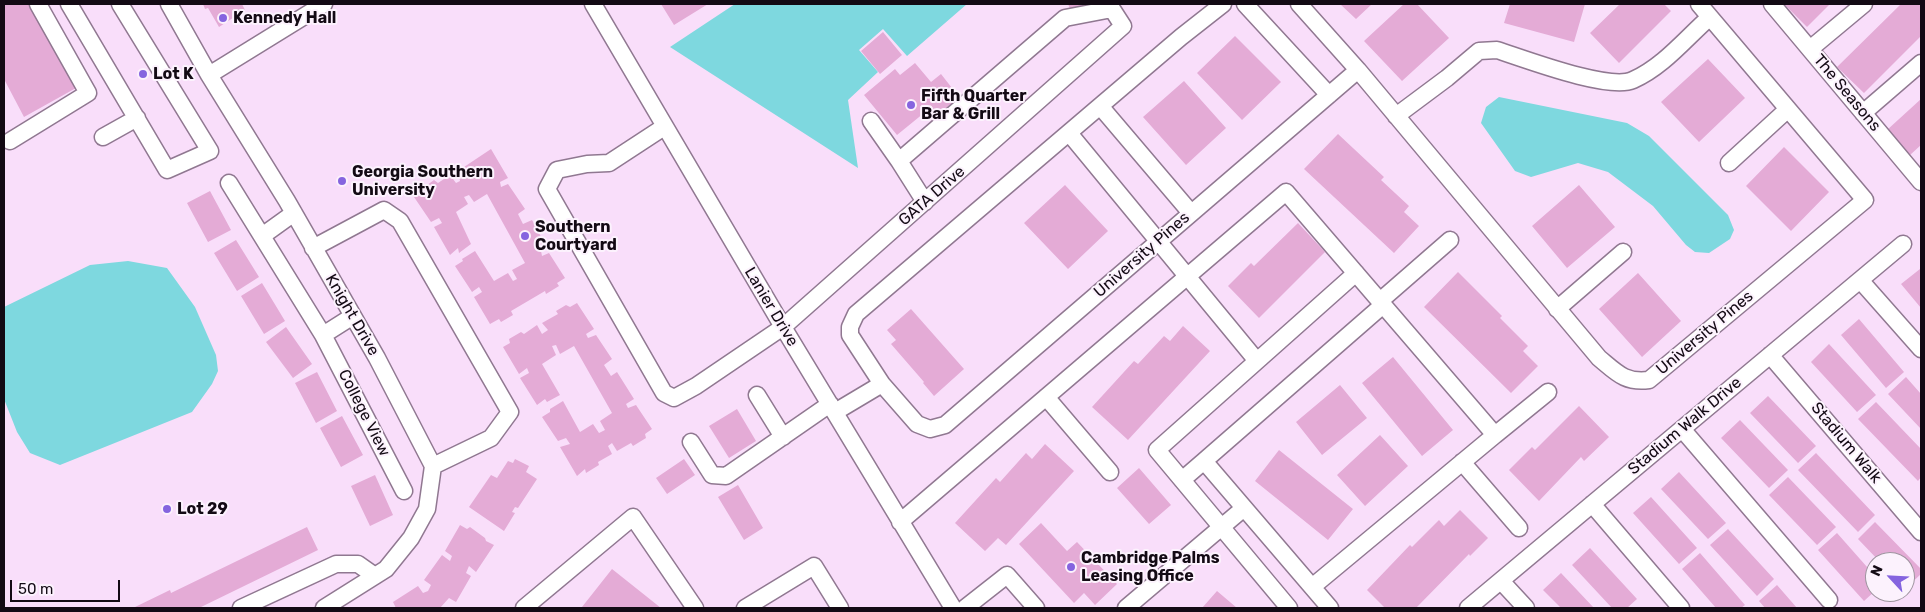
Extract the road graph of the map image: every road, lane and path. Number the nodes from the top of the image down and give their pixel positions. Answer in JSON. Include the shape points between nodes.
{"nodes":[{"id":1,"x":38,"y":4,"type":"edge"},
{"id":2,"x":69,"y":4,"type":"edge"},
{"id":3,"x":120,"y":4,"type":"edge"},
{"id":4,"x":169,"y":4,"type":"edge"},
{"id":5,"x":324,"y":4,"type":"edge"},
{"id":6,"x":593,"y":4,"type":"edge"},
{"id":7,"x":1223,"y":4,"type":"edge"},
{"id":8,"x":1245,"y":4,"type":"edge"},
{"id":9,"x":1299,"y":4,"type":"edge"},
{"id":10,"x":1699,"y":4,"type":"edge"},
{"id":11,"x":1772,"y":4,"type":"edge"},
{"id":12,"x":1864,"y":4,"type":"edge"},
{"id":13,"x":1710,"y":17,"type":"junction"},
{"id":14,"x":1810,"y":49,"type":"junction"},
{"id":15,"x":1921,"y":63,"type":"edge"},
{"id":16,"x":1358,"y":70,"type":"junction"},
{"id":17,"x":209,"y":75,"type":"junction"},
{"id":18,"x":1329,"y":95,"type":"junction"},
{"id":19,"x":1100,"y":106,"type":"junction"},
{"id":20,"x":1788,"y":109,"type":"junction"},
{"id":21,"x":1863,"y":113,"type":"junction"},
{"id":22,"x":1396,"y":116,"type":"junction"},
{"id":23,"x":137,"y":118,"type":"junction"},
{"id":24,"x":871,"y":121,"type":"dead end"},
{"id":25,"x":664,"y":127,"type":"junction"},
{"id":26,"x":1068,"y":133,"type":"junction"},
{"id":27,"x":103,"y":137,"type":"dead end"},
{"id":28,"x":6,"y":139,"type":"edge"},
{"id":29,"x":899,"y":161,"type":"junction"},
{"id":30,"x":1729,"y":162,"type":"dead end"},
{"id":31,"x":1920,"y":178,"type":"edge"},
{"id":32,"x":230,"y":182,"type":"dead end"},
{"id":33,"x":925,"y":202,"type":"junction"},
{"id":34,"x":294,"y":214,"type":"junction"},
{"id":35,"x":1191,"y":214,"type":"junction"},
{"id":36,"x":262,"y":236,"type":"junction"},
{"id":37,"x":1450,"y":240,"type":"dead end"},
{"id":38,"x":1159,"y":241,"type":"junction"},
{"id":39,"x":1903,"y":244,"type":"dead end"},
{"id":40,"x":313,"y":248,"type":"junction"},
{"id":41,"x":1623,"y":252,"type":"dead end"},
{"id":42,"x":1356,"y":273,"type":"junction"},
{"id":43,"x":1188,"y":276,"type":"junction"},
{"id":44,"x":1860,"y":280,"type":"junction"},
{"id":45,"x":1382,"y":303,"type":"junction"},
{"id":46,"x":1557,"y":309,"type":"junction"},
{"id":47,"x":353,"y":316,"type":"junction"},
{"id":48,"x":783,"y":327,"type":"junction"},
{"id":49,"x":323,"y":335,"type":"junction"},
{"id":50,"x":1921,"y":349,"type":"edge"},
{"id":51,"x":1770,"y":355,"type":"junction"},
{"id":52,"x":1257,"y":361,"type":"junction"},
{"id":53,"x":882,"y":384,"type":"junction"},
{"id":54,"x":1548,"y":392,"type":"dead end"},
{"id":55,"x":757,"y":395,"type":"dead end"},
{"id":56,"x":1046,"y":397,"type":"junction"},
{"id":57,"x":833,"y":408,"type":"junction"},
{"id":58,"x":1682,"y":429,"type":"junction"},
{"id":59,"x":1495,"y":435,"type":"junction"},
{"id":60,"x":783,"y":437,"type":"junction"},
{"id":61,"x":691,"y":442,"type":"dead end"},
{"id":62,"x":1204,"y":461,"type":"junction"},
{"id":63,"x":1462,"y":462,"type":"junction"},
{"id":64,"x":433,"y":466,"type":"junction"},
{"id":65,"x":1110,"y":472,"type":"dead end"},
{"id":66,"x":1182,"y":480,"type":"junction"},
{"id":67,"x":404,"y":491,"type":"dead end"},
{"id":68,"x":1592,"y":504,"type":"junction"},
{"id":69,"x":1244,"y":508,"type":"junction"},
{"id":70,"x":900,"y":522,"type":"junction"},
{"id":71,"x":1221,"y":527,"type":"junction"},
{"id":72,"x":1519,"y":528,"type":"dead end"},
{"id":73,"x":1921,"y":532,"type":"edge"},
{"id":74,"x":375,"y":576,"type":"junction"},
{"id":75,"x":1501,"y":580,"type":"junction"},
{"id":76,"x":1312,"y":587,"type":"junction"},
{"id":77,"x":1829,"y":600,"type":"dead end"},
{"id":78,"x":241,"y":608,"type":"edge"},
{"id":79,"x":324,"y":608,"type":"edge"},
{"id":80,"x":524,"y":608,"type":"edge"},
{"id":81,"x":695,"y":608,"type":"edge"},
{"id":82,"x":745,"y":608,"type":"edge"},
{"id":83,"x":840,"y":608,"type":"edge"},
{"id":84,"x":953,"y":608,"type":"edge"},
{"id":85,"x":965,"y":608,"type":"edge"},
{"id":86,"x":1036,"y":608,"type":"edge"},
{"id":87,"x":1126,"y":608,"type":"edge"},
{"id":88,"x":1289,"y":608,"type":"edge"},
{"id":89,"x":1330,"y":608,"type":"edge"},
{"id":90,"x":1468,"y":608,"type":"edge"},
{"id":91,"x":1526,"y":608,"type":"edge"},
{"id":92,"x":1681,"y":608,"type":"edge"}],
"edges":[{"from":1,"to":28,"type":"street","via":[[88,93]]},
{"from":2,"to":23,"type":"street"},
{"from":3,"to":23,"type":"street","via":[[210,151],[167,170]]},
{"from":4,"to":17,"type":"street","name":"Knight Drive"},
{"from":5,"to":17,"type":"street"},
{"from":6,"to":25,"type":"street","name":"Lanier Drive"},
{"from":7,"to":19,"type":"street","name":"University Pines"},
{"from":8,"to":18,"type":"street"},
{"from":9,"to":16,"type":"street"},
{"from":10,"to":13,"type":"street","name":"University Pines"},
{"from":11,"to":14,"type":"street","name":"The Seasons"},
{"from":12,"to":14,"type":"street"},
{"from":13,"to":20,"type":"street","name":"University Pines"},
{"from":13,"to":22,"type":"street","via":[[1653,69],[1631,81],[1604,82],[1497,50],[1479,51]]},
{"from":14,"to":21,"type":"street","name":"The Seasons"},
{"from":15,"to":21,"type":"street"},
{"from":16,"to":18,"type":"street","name":"University Pines"},
{"from":16,"to":22,"type":"street","name":"University Pines"},
{"from":17,"to":34,"type":"street","name":"Knight Drive"},
{"from":18,"to":35,"type":"street","name":"University Pines"},
{"from":19,"to":26,"type":"street","name":"University Pines"},
{"from":19,"to":35,"type":"street"},
{"from":20,"to":30,"type":"street"},
{"from":20,"to":46,"type":"street","name":"University Pines","via":[[1865,200],[1649,380],[1635,382],[1617,374]]},
{"from":21,"to":31,"type":"street","name":"The Seasons"},
{"from":22,"to":46,"type":"street","name":"University Pines"},
{"from":23,"to":27,"type":"street"},
{"from":24,"to":29,"type":"street"},
{"from":25,"to":48,"type":"street","name":"Lanier Drive"},
{"from":25,"to":48,"type":"street","name":"GATA Drive","via":[[609,163],[558,170],[547,190],[664,393],[674,398],[696,386]]},
{"from":26,"to":38,"type":"street"},
{"from":26,"to":53,"type":"street","name":"University Pines","via":[[856,314],[850,335]]},
{"from":29,"to":33,"type":"street"},
{"from":29,"to":33,"type":"street","name":"GATA Drive","via":[[1065,18],[1112,9],[1123,26]]},
{"from":32,"to":36,"type":"street","name":"College View"},
{"from":33,"to":48,"type":"street","name":"GATA Drive"},
{"from":34,"to":36,"type":"street"},
{"from":34,"to":40,"type":"street","name":"Knight Drive"},
{"from":35,"to":38,"type":"street","name":"University Pines"},
{"from":36,"to":49,"type":"street","name":"College View"},
{"from":37,"to":45,"type":"street"},
{"from":38,"to":43,"type":"street"},
{"from":38,"to":53,"type":"street","name":"University Pines","via":[[945,425],[930,429],[917,424]]},
{"from":39,"to":44,"type":"street","name":"Stadium Walk Drive"},
{"from":40,"to":47,"type":"street","name":"Knight Drive"},
{"from":40,"to":64,"type":"street","via":[[384,210],[400,221],[510,412],[491,438]]},
{"from":41,"to":46,"type":"street"},
{"from":42,"to":43,"type":"street","via":[[1286,192]]},
{"from":42,"to":45,"type":"street"},
{"from":42,"to":52,"type":"street"},
{"from":43,"to":52,"type":"street"},
{"from":43,"to":56,"type":"street"},
{"from":44,"to":50,"type":"street"},
{"from":44,"to":51,"type":"street","name":"Stadium Walk Drive"},
{"from":45,"to":59,"type":"street"},
{"from":45,"to":62,"type":"street"},
{"from":47,"to":49,"type":"street"},
{"from":47,"to":64,"type":"street","name":"Knight Drive"},
{"from":48,"to":57,"type":"street","name":"Lanier Drive"},
{"from":49,"to":67,"type":"street","name":"College View"},
{"from":51,"to":58,"type":"street","name":"Stadium Walk Drive"},
{"from":51,"to":73,"type":"street","name":"Stadium Walk"},
{"from":52,"to":66,"type":"street","via":[[1157,450]]},
{"from":53,"to":57,"type":"street"},
{"from":54,"to":59,"type":"street"},
{"from":55,"to":60,"type":"street"},
{"from":56,"to":65,"type":"street"},
{"from":56,"to":70,"type":"street"},
{"from":57,"to":60,"type":"street"},
{"from":57,"to":70,"type":"street","name":"Lanier Drive"},
{"from":58,"to":68,"type":"street","name":"Stadium Walk Drive"},
{"from":58,"to":77,"type":"street"},
{"from":59,"to":63,"type":"street"},
{"from":60,"to":61,"type":"street","via":[[726,476],[712,475]]},
{"from":62,"to":66,"type":"street"},
{"from":62,"to":69,"type":"street"},
{"from":63,"to":72,"type":"street"},
{"from":63,"to":76,"type":"street"},
{"from":64,"to":74,"type":"street","via":[[427,509],[411,538]]},
{"from":66,"to":71,"type":"street"},
{"from":68,"to":75,"type":"street","name":"Stadium Walk Drive"},
{"from":68,"to":92,"type":"street"},
{"from":69,"to":71,"type":"street"},
{"from":69,"to":76,"type":"street"},
{"from":70,"to":84,"type":"street","name":"Lanier Drive"},
{"from":71,"to":87,"type":"street"},
{"from":71,"to":88,"type":"street"},
{"from":74,"to":78,"type":"street","via":[[358,564],[336,564]]},
{"from":74,"to":79,"type":"street"},
{"from":75,"to":90,"type":"street","name":"Stadium Walk Drive"},
{"from":75,"to":91,"type":"street"},
{"from":76,"to":89,"type":"street"},
{"from":80,"to":81,"type":"street","via":[[633,517]]},
{"from":82,"to":83,"type":"street","via":[[814,566]]},
{"from":85,"to":86,"type":"street","via":[[1007,575]]}]}
